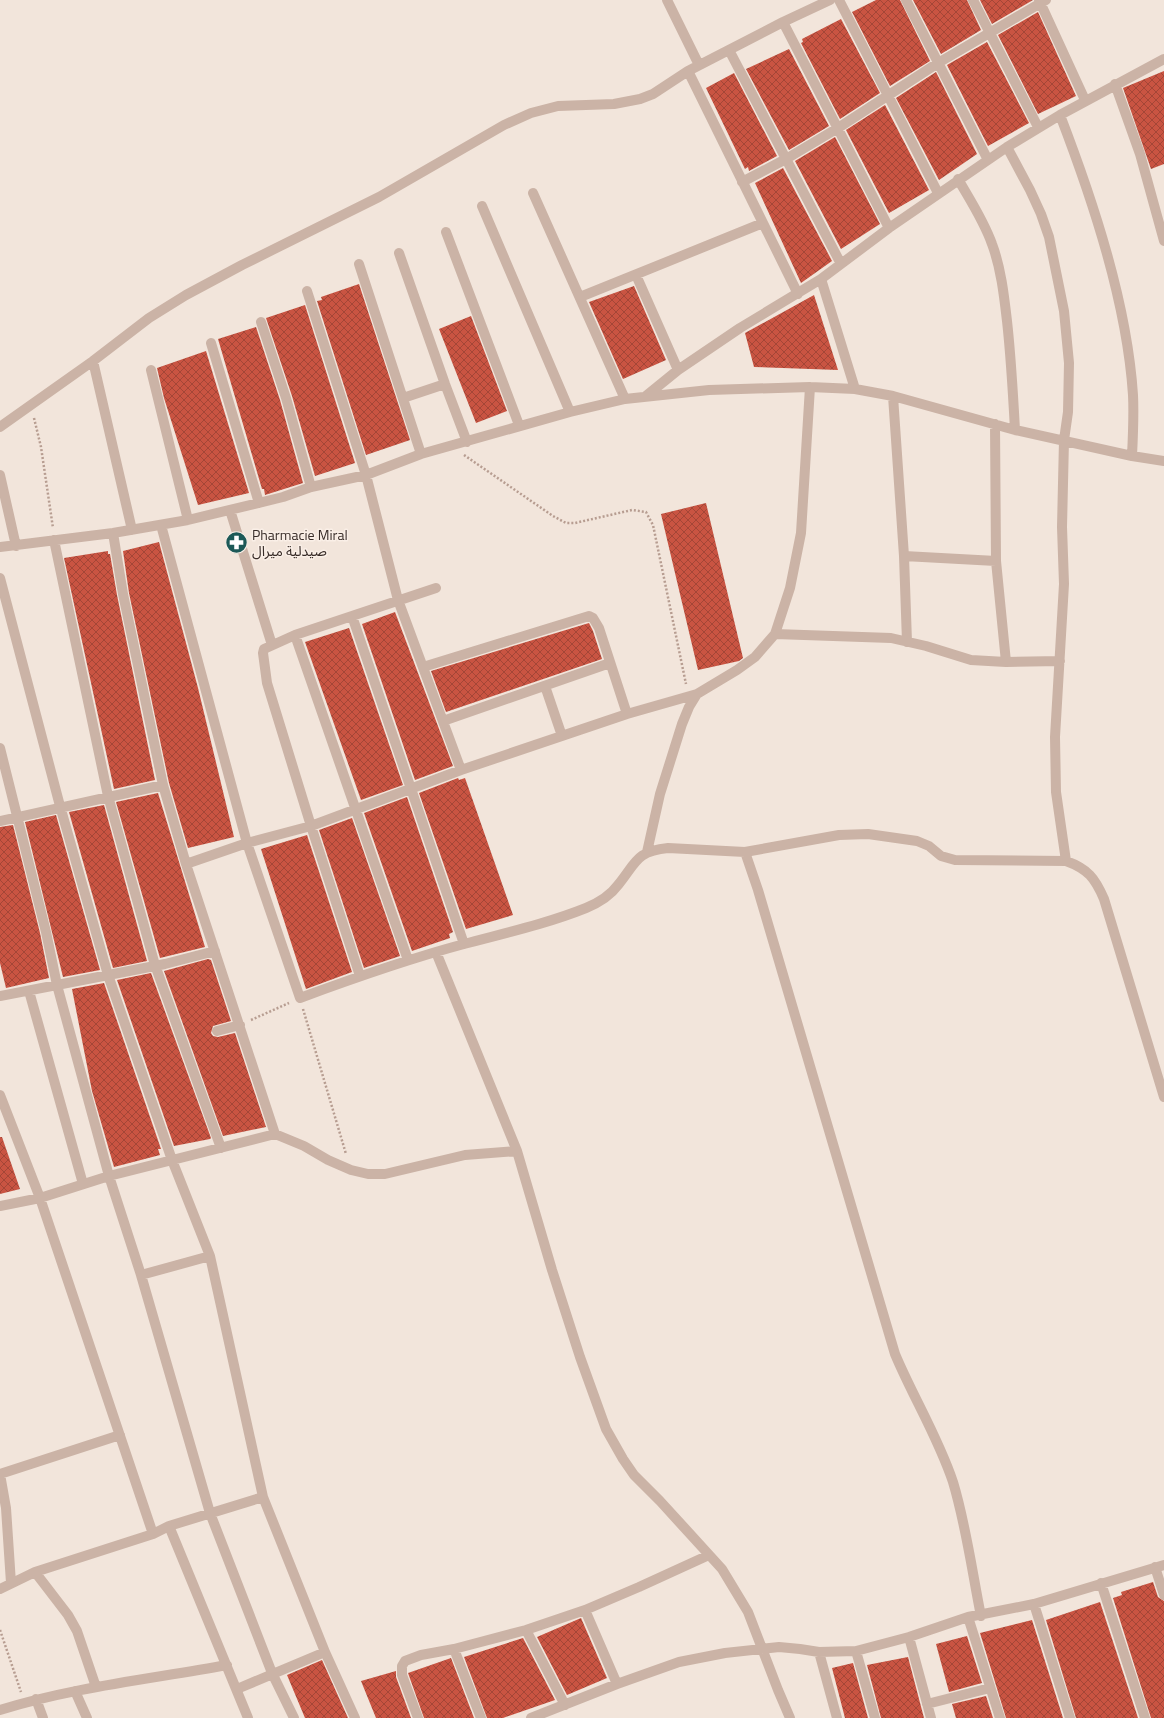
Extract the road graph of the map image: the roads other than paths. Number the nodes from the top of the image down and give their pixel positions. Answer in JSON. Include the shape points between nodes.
{"nodes":[{"id":1,"x":667,"y":0,"type":"edge"},
{"id":2,"x":830,"y":0,"type":"edge"},
{"id":3,"x":839,"y":0,"type":"edge"},
{"id":4,"x":906,"y":0,"type":"edge"},
{"id":5,"x":973,"y":0,"type":"edge"},
{"id":6,"x":1042,"y":1,"type":"edge"},
{"id":7,"x":783,"y":22,"type":"junction"},
{"id":8,"x":989,"y":32,"type":"junction"},
{"id":9,"x":729,"y":50,"type":"junction"},
{"id":10,"x":1164,"y":59,"type":"edge"},
{"id":11,"x":938,"y":62,"type":"junction"},
{"id":12,"x":699,"y":65,"type":"junction"},
{"id":13,"x":688,"y":71,"type":"junction"},
{"id":14,"x":1115,"y":84,"type":"junction"},
{"id":15,"x":888,"y":95,"type":"junction"},
{"id":16,"x":1085,"y":100,"type":"junction"},
{"id":17,"x":1060,"y":114,"type":"junction"},
{"id":18,"x":1038,"y":127,"type":"junction"},
{"id":19,"x":838,"y":128,"type":"junction"},
{"id":20,"x":1007,"y":147,"type":"junction"},
{"id":21,"x":786,"y":159,"type":"junction"},
{"id":22,"x":988,"y":160,"type":"junction"},
{"id":23,"x":958,"y":179,"type":"junction"},
{"id":24,"x":742,"y":182,"type":"junction"},
{"id":25,"x":533,"y":193,"type":"dead end"},
{"id":26,"x":938,"y":193,"type":"junction"},
{"id":27,"x":482,"y":206,"type":"dead end"},
{"id":28,"x":763,"y":223,"type":"junction"},
{"id":29,"x":889,"y":228,"type":"junction"},
{"id":30,"x":446,"y":232,"type":"dead end"},
{"id":31,"x":1164,"y":241,"type":"edge"},
{"id":32,"x":399,"y":253,"type":"dead end"},
{"id":33,"x":359,"y":264,"type":"dead end"},
{"id":34,"x":841,"y":264,"type":"junction"},
{"id":35,"x":636,"y":274,"type":"junction"},
{"id":36,"x":821,"y":279,"type":"junction"},
{"id":37,"x":307,"y":291,"type":"dead end"},
{"id":38,"x":798,"y":294,"type":"junction"},
{"id":39,"x":580,"y":297,"type":"junction"},
{"id":40,"x":260,"y":322,"type":"dead end"},
{"id":41,"x":211,"y":343,"type":"dead end"},
{"id":42,"x":93,"y":361,"type":"junction"},
{"id":43,"x":151,"y":370,"type":"dead end"},
{"id":44,"x":678,"y":370,"type":"junction"},
{"id":45,"x":444,"y":384,"type":"junction"},
{"id":46,"x":810,"y":387,"type":"junction"},
{"id":47,"x":855,"y":389,"type":"junction"},
{"id":48,"x":646,"y":396,"type":"junction"},
{"id":49,"x":893,"y":396,"type":"junction"},
{"id":50,"x":403,"y":398,"type":"junction"},
{"id":51,"x":625,"y":399,"type":"junction"},
{"id":52,"x":570,"y":412,"type":"junction"},
{"id":53,"x":995,"y":424,"type":"junction"},
{"id":54,"x":519,"y":425,"type":"junction"},
{"id":55,"x":0,"y":427,"type":"edge"},
{"id":56,"x":1015,"y":430,"type":"junction"},
{"id":57,"x":1064,"y":440,"type":"junction"},
{"id":58,"x":467,"y":442,"type":"junction"},
{"id":59,"x":421,"y":454,"type":"junction"},
{"id":60,"x":1132,"y":456,"type":"junction"},
{"id":61,"x":1164,"y":461,"type":"edge"},
{"id":62,"x":0,"y":475,"type":"edge"},
{"id":63,"x":366,"y":475,"type":"junction"},
{"id":64,"x":311,"y":487,"type":"junction"},
{"id":65,"x":260,"y":503,"type":"junction"},
{"id":66,"x":230,"y":510,"type":"junction"},
{"id":67,"x":188,"y":520,"type":"junction"},
{"id":68,"x":161,"y":525,"type":"junction"},
{"id":69,"x":132,"y":530,"type":"junction"},
{"id":70,"x":112,"y":533,"type":"junction"},
{"id":71,"x":54,"y":540,"type":"junction"},
{"id":72,"x":16,"y":546,"type":"junction"},
{"id":73,"x":0,"y":547,"type":"edge"},
{"id":74,"x":904,"y":556,"type":"junction"},
{"id":75,"x":996,"y":561,"type":"junction"},
{"id":76,"x":0,"y":578,"type":"edge"},
{"id":77,"x":436,"y":588,"type":"dead end"},
{"id":78,"x":398,"y":600,"type":"junction"},
{"id":79,"x":352,"y":616,"type":"junction"},
{"id":80,"x":776,"y":634,"type":"junction"},
{"id":81,"x":296,"y":635,"type":"junction"},
{"id":82,"x":907,"y":642,"type":"junction"},
{"id":83,"x":272,"y":645,"type":"junction"},
{"id":84,"x":1060,"y":661,"type":"junction"},
{"id":85,"x":1006,"y":662,"type":"junction"},
{"id":86,"x":610,"y":663,"type":"junction"},
{"id":87,"x":423,"y":667,"type":"junction"},
{"id":88,"x":545,"y":686,"type":"junction"},
{"id":89,"x":693,"y":695,"type":"junction"},
{"id":90,"x":627,"y":714,"type":"junction"},
{"id":91,"x":443,"y":721,"type":"junction"},
{"id":92,"x":562,"y":736,"type":"junction"},
{"id":93,"x":0,"y":748,"type":"edge"},
{"id":94,"x":461,"y":770,"type":"junction"},
{"id":95,"x":163,"y":784,"type":"junction"},
{"id":96,"x":411,"y":788,"type":"junction"},
{"id":97,"x":108,"y":796,"type":"junction"},
{"id":98,"x":60,"y":806,"type":"junction"},
{"id":99,"x":356,"y":809,"type":"junction"},
{"id":100,"x":17,"y":817,"type":"junction"},
{"id":101,"x":0,"y":821,"type":"edge"},
{"id":102,"x":311,"y":826,"type":"junction"},
{"id":103,"x":247,"y":843,"type":"junction"},
{"id":104,"x":646,"y":852,"type":"junction"},
{"id":105,"x":745,"y":852,"type":"junction"},
{"id":106,"x":1066,"y":861,"type":"junction"},
{"id":107,"x":186,"y":864,"type":"junction"},
{"id":108,"x":464,"y":944,"type":"junction"},
{"id":109,"x":215,"y":951,"type":"junction"},
{"id":110,"x":436,"y":952,"type":"junction"},
{"id":111,"x":408,"y":960,"type":"junction"},
{"id":112,"x":155,"y":965,"type":"junction"},
{"id":113,"x":108,"y":974,"type":"junction"},
{"id":114,"x":360,"y":976,"type":"junction"},
{"id":115,"x":57,"y":985,"type":"junction"},
{"id":116,"x":29,"y":991,"type":"junction"},
{"id":117,"x":0,"y":996,"type":"edge"},
{"id":118,"x":240,"y":1025,"type":"junction"},
{"id":119,"x":217,"y":1031,"type":"dead end"},
{"id":120,"x":0,"y":1095,"type":"edge"},
{"id":121,"x":1164,"y":1097,"type":"edge"},
{"id":122,"x":275,"y":1134,"type":"junction"},
{"id":123,"x":221,"y":1148,"type":"junction"},
{"id":124,"x":517,"y":1151,"type":"junction"},
{"id":125,"x":172,"y":1160,"type":"junction"},
{"id":126,"x":109,"y":1176,"type":"junction"},
{"id":127,"x":83,"y":1184,"type":"junction"},
{"id":128,"x":40,"y":1198,"type":"junction"},
{"id":129,"x":0,"y":1206,"type":"edge"},
{"id":130,"x":210,"y":1256,"type":"junction"},
{"id":131,"x":141,"y":1275,"type":"junction"},
{"id":132,"x":120,"y":1435,"type":"junction"},
{"id":133,"x":263,"y":1497,"type":"junction"},
{"id":134,"x":210,"y":1514,"type":"junction"},
{"id":135,"x":169,"y":1526,"type":"junction"},
{"id":136,"x":152,"y":1534,"type":"junction"},
{"id":137,"x":709,"y":1555,"type":"junction"},
{"id":138,"x":1160,"y":1566,"type":"edge"},
{"id":139,"x":35,"y":1572,"type":"junction"},
{"id":140,"x":11,"y":1583,"type":"junction"},
{"id":141,"x":1101,"y":1583,"type":"junction"},
{"id":142,"x":0,"y":1589,"type":"edge"},
{"id":143,"x":1164,"y":1595,"type":"edge"},
{"id":144,"x":1034,"y":1604,"type":"junction"},
{"id":145,"x":585,"y":1610,"type":"junction"},
{"id":146,"x":981,"y":1616,"type":"junction"},
{"id":147,"x":968,"y":1617,"type":"junction"},
{"id":148,"x":526,"y":1630,"type":"junction"},
{"id":149,"x":909,"y":1637,"type":"junction"},
{"id":150,"x":454,"y":1649,"type":"junction"},
{"id":151,"x":763,"y":1649,"type":"junction"},
{"id":152,"x":856,"y":1651,"type":"junction"},
{"id":153,"x":325,"y":1652,"type":"junction"},
{"id":154,"x":819,"y":1652,"type":"junction"},
{"id":155,"x":227,"y":1665,"type":"junction"},
{"id":156,"x":272,"y":1673,"type":"junction"},
{"id":157,"x":617,"y":1684,"type":"junction"},
{"id":158,"x":96,"y":1687,"type":"junction"},
{"id":159,"x":990,"y":1688,"type":"junction"},
{"id":160,"x":237,"y":1689,"type":"junction"},
{"id":161,"x":76,"y":1691,"type":"junction"},
{"id":162,"x":36,"y":1699,"type":"junction"},
{"id":163,"x":927,"y":1704,"type":"junction"},
{"id":164,"x":565,"y":1705,"type":"junction"},
{"id":165,"x":0,"y":1710,"type":"edge"},
{"id":166,"x":43,"y":1718,"type":"edge"},
{"id":167,"x":87,"y":1718,"type":"edge"},
{"id":168,"x":246,"y":1718,"type":"edge"},
{"id":169,"x":294,"y":1718,"type":"edge"},
{"id":170,"x":355,"y":1718,"type":"edge"},
{"id":171,"x":418,"y":1718,"type":"edge"},
{"id":172,"x":481,"y":1718,"type":"edge"},
{"id":173,"x":530,"y":1718,"type":"edge"},
{"id":174,"x":790,"y":1718,"type":"edge"},
{"id":175,"x":837,"y":1718,"type":"edge"},
{"id":176,"x":875,"y":1718,"type":"edge"},
{"id":177,"x":931,"y":1718,"type":"edge"},
{"id":178,"x":1000,"y":1718,"type":"edge"},
{"id":179,"x":1070,"y":1718,"type":"edge"},
{"id":180,"x":1145,"y":1718,"type":"edge"}],
"edges":[{"from":1,"to":12,"type":"street"},
{"from":2,"to":7,"type":"street"},
{"from":3,"to":15,"type":"street"},
{"from":4,"to":11,"type":"street"},
{"from":5,"to":8,"type":"street"},
{"from":6,"to":8,"type":"street"},
{"from":6,"to":16,"type":"street"},
{"from":7,"to":9,"type":"street"},
{"from":7,"to":19,"type":"street"},
{"from":8,"to":11,"type":"street"},
{"from":8,"to":18,"type":"street"},
{"from":9,"to":12,"type":"street"},
{"from":9,"to":21,"type":"street"},
{"from":10,"to":14,"type":"street"},
{"from":11,"to":15,"type":"street"},
{"from":11,"to":22,"type":"street"},
{"from":12,"to":13,"type":"street"},
{"from":13,"to":24,"type":"street"},
{"from":13,"to":42,"type":"street","via":[[653,94],[640,99],[614,104],[558,106],[531,113],[504,125],[379,196],[186,295],[148,318]]},
{"from":14,"to":16,"type":"street"},
{"from":14,"to":31,"type":"street","via":[[1140,154]]},
{"from":15,"to":19,"type":"street"},
{"from":15,"to":26,"type":"street"},
{"from":16,"to":17,"type":"street"},
{"from":17,"to":18,"type":"street"},
{"from":17,"to":60,"type":"street","via":[[1084,178],[1124,328],[1133,396]]},
{"from":18,"to":20,"type":"street"},
{"from":19,"to":21,"type":"street"},
{"from":19,"to":29,"type":"street"},
{"from":20,"to":22,"type":"street"},
{"from":20,"to":57,"type":"street","via":[[1041,214],[1058,277],[1069,363]]},
{"from":21,"to":24,"type":"street"},
{"from":21,"to":34,"type":"street"},
{"from":22,"to":23,"type":"street"},
{"from":23,"to":26,"type":"street"},
{"from":23,"to":56,"type":"street","via":[[992,243],[998,267],[1005,301],[1012,366]]},
{"from":24,"to":28,"type":"street"},
{"from":25,"to":39,"type":"street"},
{"from":26,"to":29,"type":"street"},
{"from":27,"to":52,"type":"street"},
{"from":28,"to":35,"type":"street"},
{"from":28,"to":38,"type":"street"},
{"from":29,"to":34,"type":"street"},
{"from":30,"to":54,"type":"street"},
{"from":32,"to":45,"type":"street"},
{"from":33,"to":50,"type":"street"},
{"from":34,"to":36,"type":"street"},
{"from":35,"to":39,"type":"street"},
{"from":35,"to":44,"type":"street"},
{"from":36,"to":38,"type":"street"},
{"from":36,"to":47,"type":"street"},
{"from":37,"to":63,"type":"street"},
{"from":38,"to":44,"type":"street","via":[[740,328]]},
{"from":39,"to":51,"type":"street"},
{"from":40,"to":64,"type":"street","via":[[286,398]]},
{"from":41,"to":65,"type":"street"},
{"from":42,"to":55,"type":"street"},
{"from":42,"to":69,"type":"street"},
{"from":43,"to":67,"type":"street"},
{"from":44,"to":48,"type":"street"},
{"from":45,"to":50,"type":"street"},
{"from":45,"to":58,"type":"street"},
{"from":46,"to":47,"type":"street"},
{"from":46,"to":48,"type":"street","via":[[709,390]]},
{"from":46,"to":80,"type":"street","via":[[801,533],[790,588]]},
{"from":47,"to":49,"type":"street"},
{"from":48,"to":51,"type":"street"},
{"from":49,"to":53,"type":"street"},
{"from":49,"to":74,"type":"street"},
{"from":50,"to":59,"type":"street"},
{"from":51,"to":52,"type":"street"},
{"from":52,"to":54,"type":"street"},
{"from":53,"to":56,"type":"street"},
{"from":53,"to":75,"type":"street"},
{"from":54,"to":58,"type":"street"},
{"from":56,"to":57,"type":"street"},
{"from":57,"to":60,"type":"street"},
{"from":57,"to":84,"type":"street","via":[[1064,584]]},
{"from":58,"to":59,"type":"street"},
{"from":59,"to":63,"type":"street"},
{"from":60,"to":61,"type":"street"},
{"from":62,"to":72,"type":"street"},
{"from":63,"to":64,"type":"street"},
{"from":63,"to":78,"type":"street"},
{"from":64,"to":65,"type":"street"},
{"from":65,"to":66,"type":"street"},
{"from":66,"to":67,"type":"street"},
{"from":66,"to":83,"type":"street"},
{"from":67,"to":68,"type":"street"},
{"from":68,"to":69,"type":"street"},
{"from":68,"to":103,"type":"street"},
{"from":69,"to":70,"type":"street"},
{"from":70,"to":71,"type":"street"},
{"from":70,"to":95,"type":"street"},
{"from":71,"to":72,"type":"street"},
{"from":71,"to":97,"type":"street"},
{"from":72,"to":73,"type":"street"},
{"from":74,"to":75,"type":"street"},
{"from":74,"to":82,"type":"street"},
{"from":75,"to":85,"type":"street"},
{"from":76,"to":98,"type":"street"},
{"from":77,"to":78,"type":"street"},
{"from":78,"to":79,"type":"street"},
{"from":78,"to":87,"type":"street"},
{"from":79,"to":81,"type":"street"},
{"from":79,"to":96,"type":"street"},
{"from":80,"to":82,"type":"street","via":[[891,638]]},
{"from":80,"to":89,"type":"street","via":[[755,658]]},
{"from":81,"to":83,"type":"street"},
{"from":81,"to":99,"type":"street"},
{"from":82,"to":85,"type":"street","via":[[971,660]]},
{"from":83,"to":102,"type":"street","via":[[264,649],[263,653],[267,683]]},
{"from":84,"to":85,"type":"street"},
{"from":84,"to":106,"type":"street","via":[[1055,737],[1056,792]]},
{"from":86,"to":87,"type":"street","via":[[599,628],[589,616]]},
{"from":86,"to":88,"type":"street"},
{"from":86,"to":90,"type":"street"},
{"from":87,"to":91,"type":"street"},
{"from":88,"to":91,"type":"street"},
{"from":88,"to":92,"type":"street"},
{"from":89,"to":90,"type":"street"},
{"from":89,"to":104,"type":"street","via":[[660,794]]},
{"from":90,"to":92,"type":"street"},
{"from":91,"to":94,"type":"street"},
{"from":92,"to":94,"type":"street"},
{"from":93,"to":100,"type":"street"},
{"from":94,"to":96,"type":"street"},
{"from":95,"to":97,"type":"street"},
{"from":95,"to":107,"type":"street"},
{"from":96,"to":99,"type":"street"},
{"from":96,"to":108,"type":"street"},
{"from":97,"to":98,"type":"street"},
{"from":97,"to":112,"type":"street"},
{"from":98,"to":100,"type":"street"},
{"from":98,"to":113,"type":"street"},
{"from":99,"to":102,"type":"street"},
{"from":99,"to":111,"type":"street"},
{"from":100,"to":101,"type":"street"},
{"from":100,"to":115,"type":"street"},
{"from":102,"to":103,"type":"street"},
{"from":102,"to":114,"type":"street"},
{"from":103,"to":107,"type":"street"},
{"from":103,"to":114,"type":"street","via":[[300,998]]},
{"from":104,"to":105,"type":"street","via":[[668,848]]},
{"from":104,"to":108,"type":"street","via":[[634,862],[609,895],[598,902],[528,928]]},
{"from":105,"to":106,"type":"street","via":[[831,836],[868,834],[917,841],[942,856],[955,860]]},
{"from":105,"to":146,"type":"street","via":[[895,1354],[908,1386],[940,1448],[953,1482]]},
{"from":106,"to":121,"type":"street","via":[[1078,866],[1092,877],[1104,899]]},
{"from":107,"to":109,"type":"street"},
{"from":108,"to":110,"type":"street"},
{"from":109,"to":112,"type":"street"},
{"from":109,"to":118,"type":"street"},
{"from":110,"to":111,"type":"street"},
{"from":110,"to":124,"type":"street"},
{"from":111,"to":114,"type":"street"},
{"from":112,"to":113,"type":"street"},
{"from":112,"to":123,"type":"street"},
{"from":113,"to":115,"type":"street"},
{"from":113,"to":125,"type":"street"},
{"from":115,"to":116,"type":"street"},
{"from":115,"to":126,"type":"street"},
{"from":116,"to":117,"type":"street"},
{"from":116,"to":127,"type":"street"},
{"from":118,"to":119,"type":"street"},
{"from":118,"to":122,"type":"street"},
{"from":120,"to":128,"type":"street"},
{"from":122,"to":123,"type":"street"},
{"from":122,"to":124,"type":"street","via":[[350,1170],[368,1174],[385,1174],[465,1155]]},
{"from":123,"to":125,"type":"street"},
{"from":124,"to":137,"type":"street","via":[[554,1277],[606,1429],[634,1475]]},
{"from":125,"to":126,"type":"street"},
{"from":125,"to":130,"type":"street"},
{"from":126,"to":127,"type":"street"},
{"from":126,"to":131,"type":"street"},
{"from":127,"to":128,"type":"street"},
{"from":128,"to":129,"type":"street"},
{"from":128,"to":132,"type":"street"},
{"from":130,"to":131,"type":"street"},
{"from":130,"to":133,"type":"street"},
{"from":131,"to":134,"type":"street"},
{"from":132,"to":136,"type":"street"},
{"from":132,"to":140,"type":"street","via":[[0,1474],[6,1508]]},
{"from":133,"to":134,"type":"street"},
{"from":133,"to":153,"type":"street"},
{"from":134,"to":135,"type":"street"},
{"from":134,"to":156,"type":"street"},
{"from":135,"to":136,"type":"street"},
{"from":135,"to":155,"type":"street"},
{"from":136,"to":139,"type":"street"},
{"from":137,"to":145,"type":"street"},
{"from":137,"to":151,"type":"street","via":[[722,1570],[748,1612]]},
{"from":138,"to":141,"type":"street"},
{"from":138,"to":143,"type":"street"},
{"from":139,"to":140,"type":"street"},
{"from":139,"to":158,"type":"street","via":[[59,1602],[77,1631]]},
{"from":140,"to":142,"type":"street"},
{"from":141,"to":144,"type":"street"},
{"from":141,"to":180,"type":"street"},
{"from":144,"to":146,"type":"street"},
{"from":144,"to":179,"type":"street"},
{"from":145,"to":148,"type":"street"},
{"from":145,"to":157,"type":"street"},
{"from":146,"to":147,"type":"street"},
{"from":147,"to":149,"type":"street"},
{"from":147,"to":159,"type":"street"},
{"from":148,"to":150,"type":"street"},
{"from":148,"to":164,"type":"street"},
{"from":149,"to":152,"type":"street"},
{"from":149,"to":163,"type":"street"},
{"from":150,"to":171,"type":"street","via":[[411,1658],[402,1666],[402,1675]]},
{"from":150,"to":172,"type":"street"},
{"from":151,"to":154,"type":"street","via":[[791,1648]]},
{"from":151,"to":157,"type":"street","via":[[679,1662]]},
{"from":151,"to":174,"type":"street"},
{"from":152,"to":154,"type":"street"},
{"from":152,"to":176,"type":"street"},
{"from":153,"to":156,"type":"street"},
{"from":153,"to":170,"type":"street"},
{"from":154,"to":175,"type":"street"},
{"from":155,"to":158,"type":"street"},
{"from":155,"to":160,"type":"street"},
{"from":156,"to":160,"type":"street"},
{"from":156,"to":169,"type":"street"},
{"from":157,"to":164,"type":"street"},
{"from":158,"to":161,"type":"street"},
{"from":159,"to":163,"type":"street"},
{"from":159,"to":178,"type":"street"},
{"from":160,"to":168,"type":"street"},
{"from":161,"to":162,"type":"street"},
{"from":161,"to":167,"type":"street"},
{"from":162,"to":165,"type":"street"},
{"from":162,"to":166,"type":"street"},
{"from":163,"to":177,"type":"street"},
{"from":164,"to":173,"type":"street"}]}
